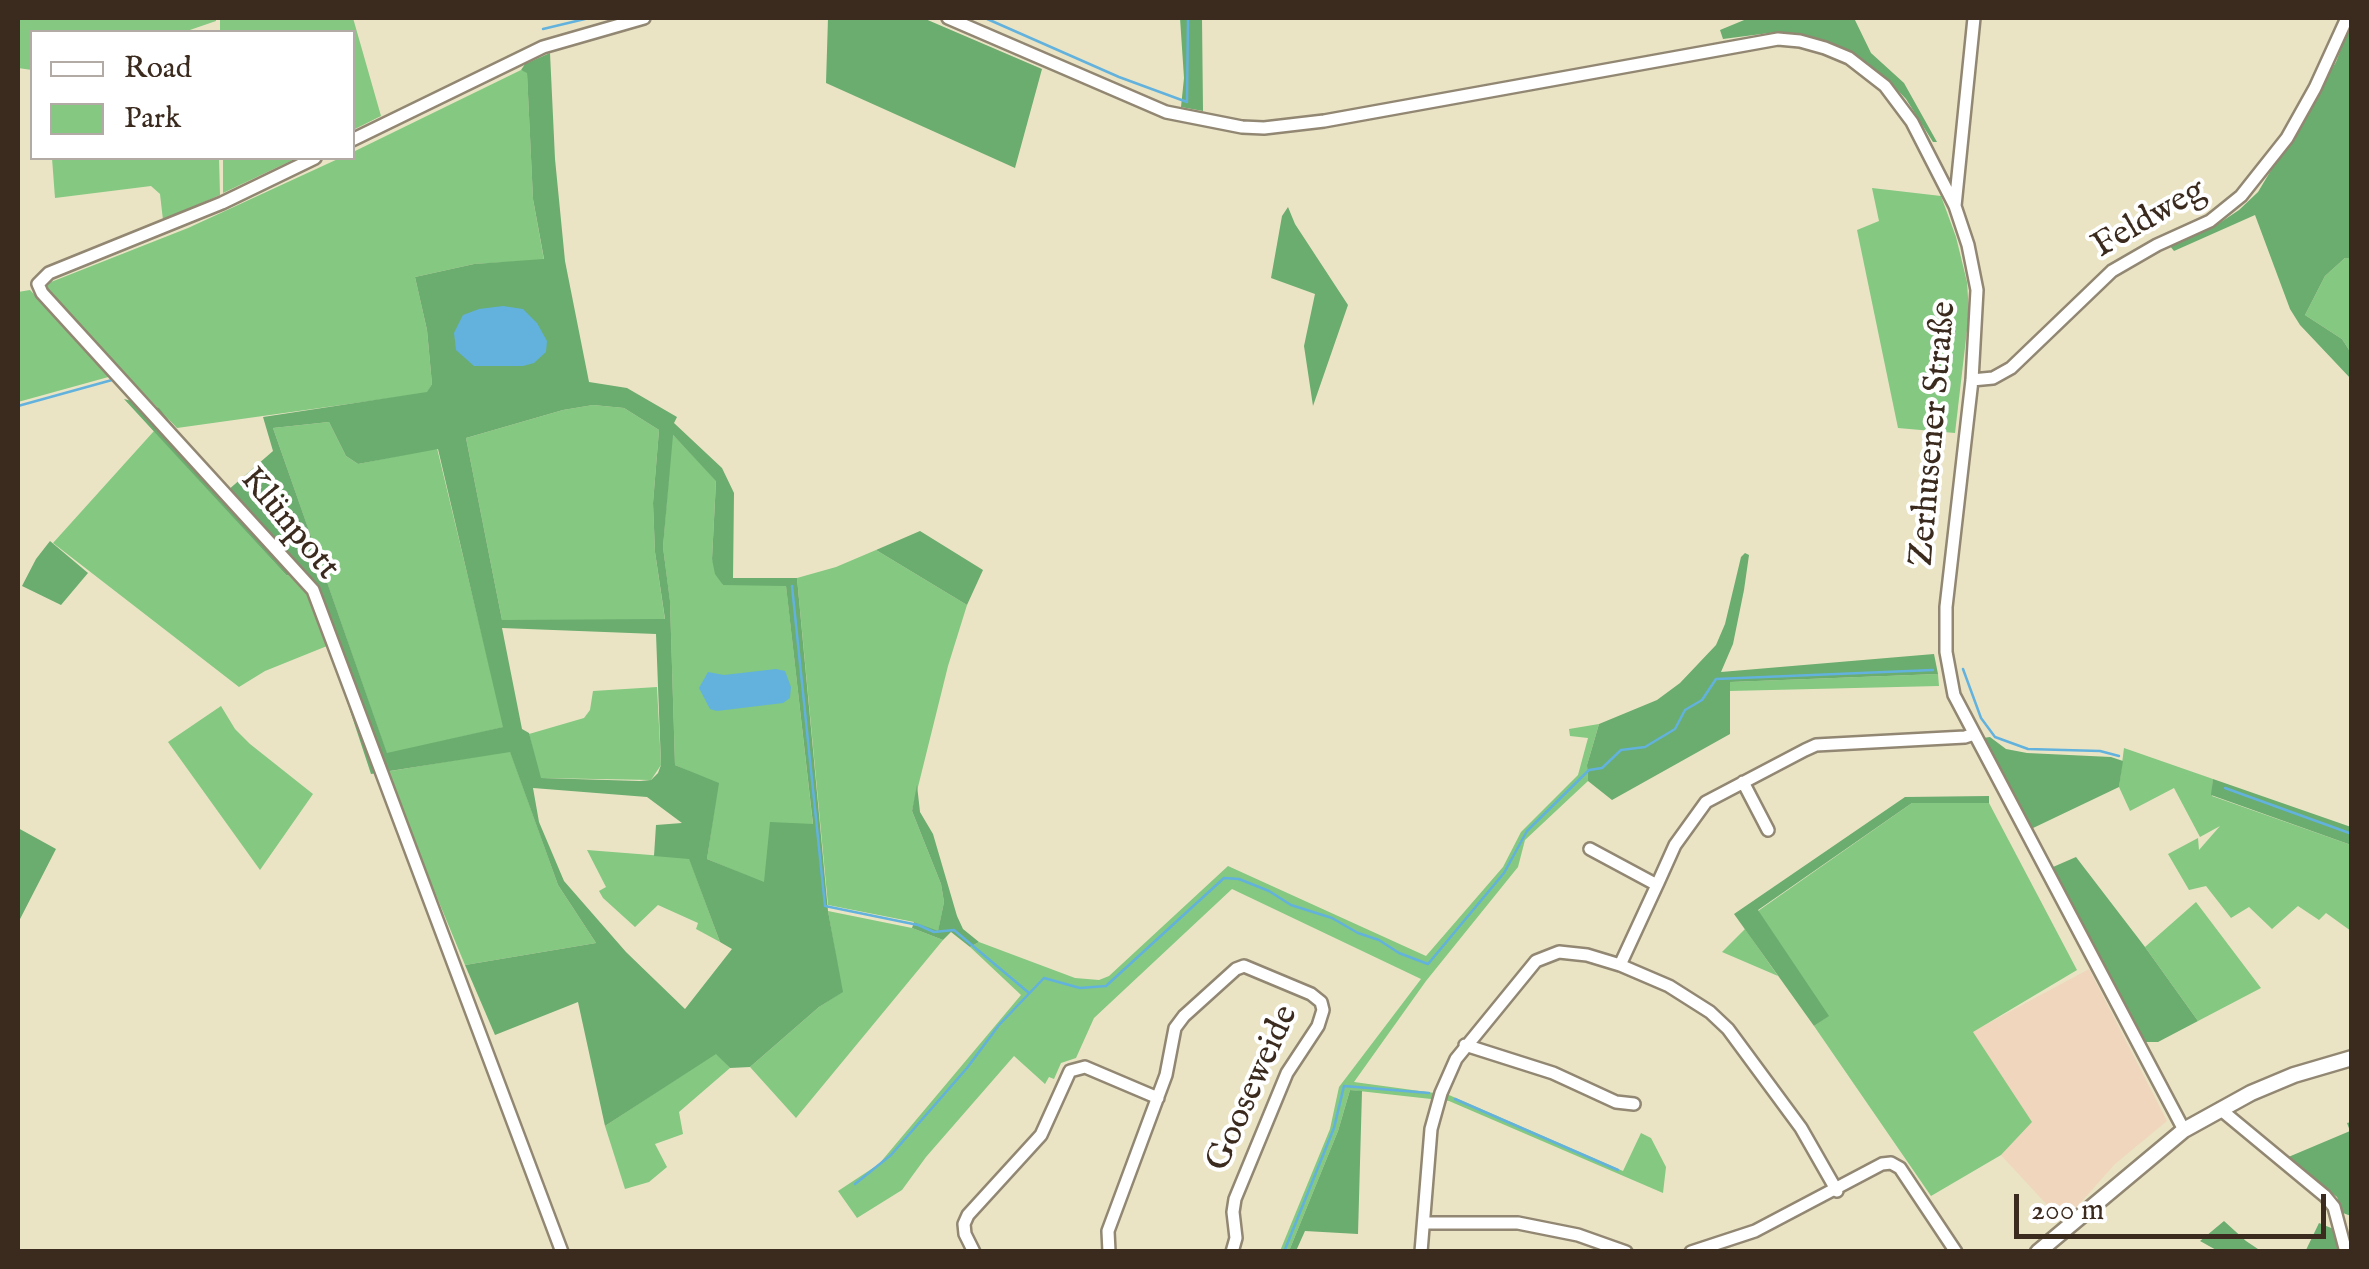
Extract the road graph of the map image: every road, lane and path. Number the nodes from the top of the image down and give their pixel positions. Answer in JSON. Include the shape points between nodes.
{"nodes":[{"id":1,"x":644,"y":18,"type":"edge"},
{"id":2,"x":948,"y":18,"type":"edge"},
{"id":3,"x":1974,"y":18,"type":"edge"},
{"id":4,"x":2347,"y":18,"type":"edge"},
{"id":5,"x":355,"y":139,"type":"edge"},
{"id":6,"x":311,"y":160,"type":"edge"},
{"id":7,"x":1955,"y":206,"type":"junction"},
{"id":8,"x":1972,"y":380,"type":"junction"},
{"id":9,"x":1974,"y":734,"type":"junction"},
{"id":10,"x":1743,"y":782,"type":"junction"},
{"id":11,"x":1768,"y":830,"type":"dead end"},
{"id":12,"x":1590,"y":849,"type":"dead end"},
{"id":13,"x":1657,"y":885,"type":"junction"},
{"id":14,"x":1620,"y":964,"type":"junction"},
{"id":15,"x":1465,"y":1046,"type":"junction"},
{"id":16,"x":2352,"y":1058,"type":"edge"},
{"id":17,"x":1158,"y":1098,"type":"junction"},
{"id":18,"x":1634,"y":1104,"type":"dead end"},
{"id":19,"x":2220,"y":1108,"type":"junction"},
{"id":20,"x":2184,"y":1130,"type":"junction"},
{"id":21,"x":1836,"y":1191,"type":"junction"},
{"id":22,"x":1425,"y":1223,"type":"junction"},
{"id":23,"x":562,"y":1252,"type":"edge"},
{"id":24,"x":974,"y":1252,"type":"edge"},
{"id":25,"x":1109,"y":1252,"type":"edge"},
{"id":26,"x":1232,"y":1252,"type":"edge"},
{"id":27,"x":1420,"y":1252,"type":"edge"},
{"id":28,"x":1626,"y":1252,"type":"edge"},
{"id":29,"x":1691,"y":1252,"type":"edge"},
{"id":30,"x":1956,"y":1252,"type":"edge"},
{"id":31,"x":2038,"y":1252,"type":"edge"},
{"id":32,"x":2346,"y":1252,"type":"edge"}],
"edges":[{"from":1,"to":5,"type":"street","via":[[543,47]]},
{"from":2,"to":7,"type":"street","name":"Zerhusener Straße","via":[[1166,112],[1264,128],[1720,48],[1800,40],[1849,58],[1885,86],[1912,122]]},
{"from":3,"to":7,"type":"street"},
{"from":4,"to":8,"type":"street","name":"Feldweg","via":[[2287,138],[2242,196],[2112,271],[2011,368]]},
{"from":6,"to":23,"type":"street","name":"Klünpott","via":[[49,273],[38,284],[313,590]]},
{"from":7,"to":8,"type":"street","name":"Zerhusener Straße","via":[[1977,290]]},
{"from":8,"to":9,"type":"street","name":"Zerhusener Straße","via":[[1946,652],[1954,695]]},
{"from":9,"to":10,"type":"street","via":[[1816,745]]},
{"from":9,"to":20,"type":"street","name":"Zerhusener Straße"},
{"from":10,"to":11,"type":"street"},
{"from":10,"to":13,"type":"street","via":[[1706,802],[1675,844]]},
{"from":12,"to":13,"type":"street"},
{"from":13,"to":14,"type":"street"},
{"from":14,"to":15,"type":"street","via":[[1570,952],[1546,955]]},
{"from":14,"to":21,"type":"street","via":[[1669,986],[1728,1030],[1801,1128]]},
{"from":15,"to":18,"type":"street"},
{"from":15,"to":22,"type":"street","via":[[1431,1129]]},
{"from":16,"to":19,"type":"street"},
{"from":17,"to":24,"type":"street","via":[[1085,1067],[1070,1071],[1040,1135],[968,1215],[965,1234]]},
{"from":17,"to":25,"type":"street","name":"Gooseweide","via":[[1108,1231]]},
{"from":17,"to":26,"type":"street","name":"Gooseweide","via":[[1178,1021],[1236,969],[1252,966],[1321,1002],[1318,1026],[1288,1073],[1236,1199]]},
{"from":19,"to":20,"type":"street"},
{"from":19,"to":32,"type":"street","via":[[2334,1207]]},
{"from":20,"to":31,"type":"street"},
{"from":21,"to":29,"type":"street","via":[[1755,1231]]},
{"from":21,"to":30,"type":"street","via":[[1891,1162]]},
{"from":22,"to":27,"type":"street"},
{"from":22,"to":28,"type":"street","via":[[1518,1223]]}]}
